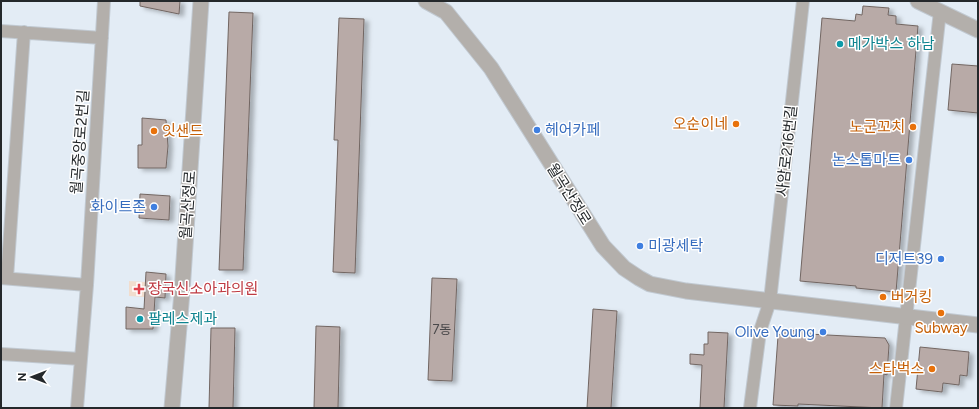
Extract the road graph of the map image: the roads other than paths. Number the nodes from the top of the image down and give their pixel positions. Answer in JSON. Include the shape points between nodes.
{"nodes":[{"id":1,"x":104,"y":1,"type":"edge"},
{"id":2,"x":201,"y":1,"type":"edge"},
{"id":3,"x":426,"y":1,"type":"edge"},
{"id":4,"x":803,"y":1,"type":"edge"},
{"id":5,"x":918,"y":1,"type":"edge"},
{"id":6,"x":940,"y":11,"type":"junction"},
{"id":7,"x":978,"y":30,"type":"edge"},
{"id":8,"x":1,"y":31,"type":"edge"},
{"id":9,"x":24,"y":32,"type":"junction"},
{"id":10,"x":102,"y":38,"type":"junction"},
{"id":11,"x":4,"y":278,"type":"edge"},
{"id":12,"x":87,"y":286,"type":"junction"},
{"id":13,"x":770,"y":301,"type":"junction"},
{"id":14,"x":906,"y":316,"type":"junction"},
{"id":15,"x":978,"y":325,"type":"edge"},
{"id":16,"x":1,"y":354,"type":"edge"},
{"id":17,"x":81,"y":359,"type":"junction"},
{"id":18,"x":77,"y":408,"type":"edge"},
{"id":19,"x":172,"y":408,"type":"edge"},
{"id":20,"x":750,"y":408,"type":"edge"},
{"id":21,"x":896,"y":408,"type":"edge"}],
"edges":[{"from":1,"to":10,"type":"street","name":"월곡중앙로2번길"},
{"from":2,"to":19,"type":"street","name":"월곡산정로"},
{"from":3,"to":13,"type":"street","name":"월곡산정로","via":[[446,12],[491,68],[592,231],[624,268],[650,284]]},
{"from":4,"to":13,"type":"street","name":"사암로216번길"},
{"from":5,"to":6,"type":"street"},
{"from":6,"to":7,"type":"street"},
{"from":6,"to":14,"type":"street"},
{"from":8,"to":9,"type":"street"},
{"from":9,"to":10,"type":"street"},
{"from":9,"to":11,"type":"street"},
{"from":10,"to":12,"type":"street","name":"월곡중앙로2번길"},
{"from":11,"to":12,"type":"street"},
{"from":12,"to":17,"type":"street","name":"월곡중앙로2번길"},
{"from":13,"to":14,"type":"street"},
{"from":13,"to":20,"type":"street","name":"사암로216번길","via":[[760,331]]},
{"from":14,"to":15,"type":"street"},
{"from":14,"to":21,"type":"street"},
{"from":16,"to":17,"type":"street"},
{"from":17,"to":18,"type":"street","name":"월곡중앙로2번길"}]}
